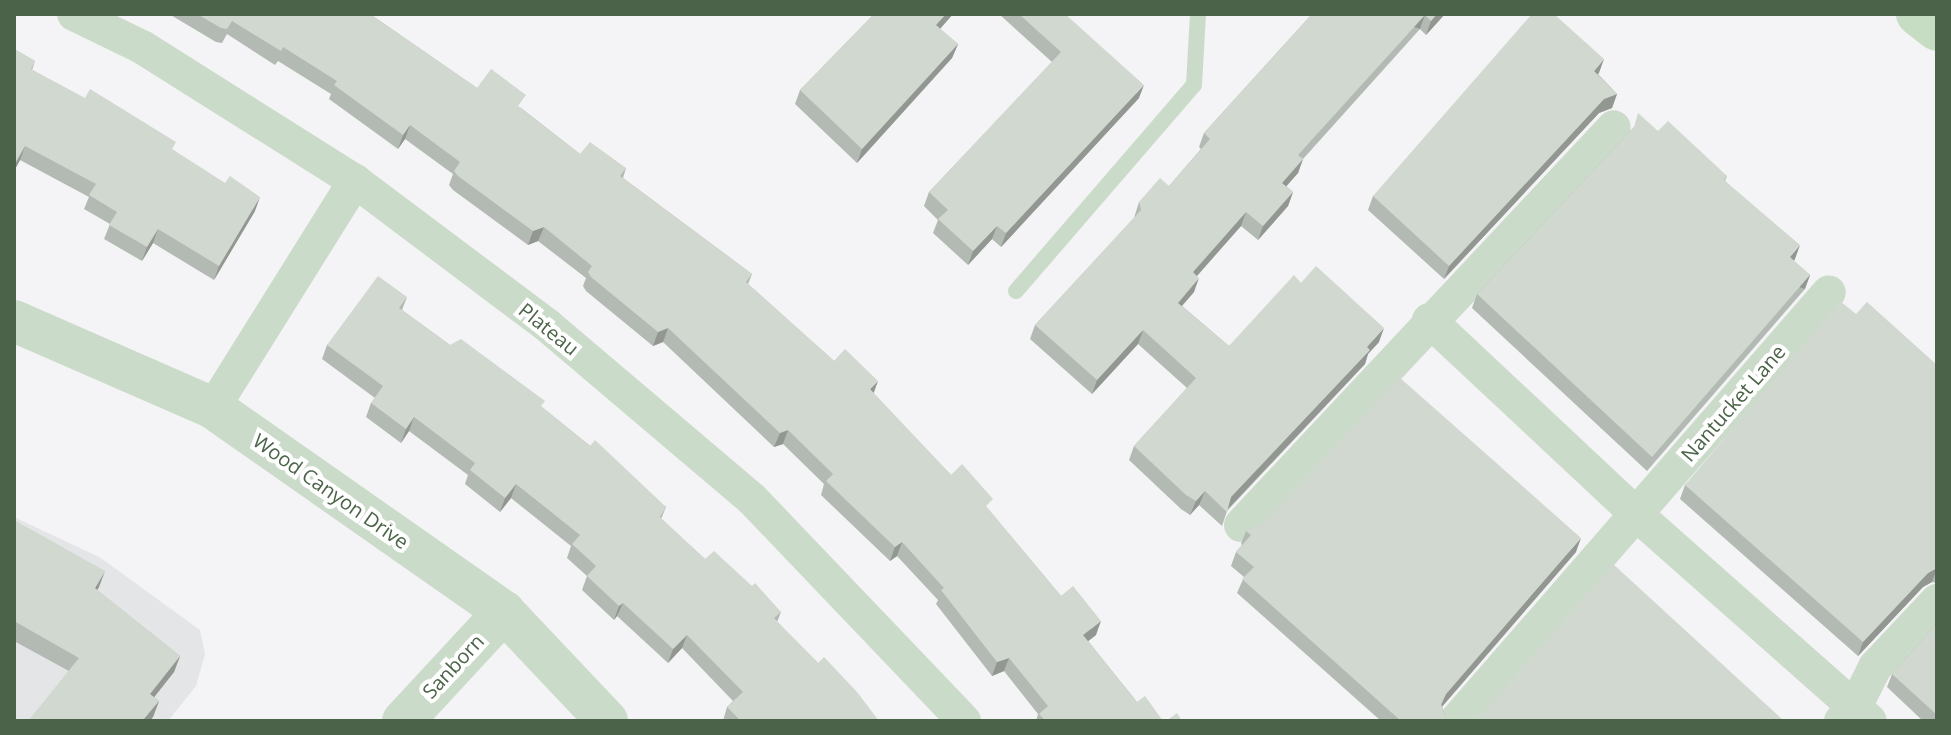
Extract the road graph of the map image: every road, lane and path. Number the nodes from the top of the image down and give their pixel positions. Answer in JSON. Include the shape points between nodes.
{"nodes":[{"id":1,"x":74,"y":14,"type":"edge"},
{"id":2,"x":1198,"y":14,"type":"edge"},
{"id":3,"x":1918,"y":14,"type":"edge"},
{"id":4,"x":1937,"y":29,"type":"edge"},
{"id":5,"x":1614,"y":127,"type":"dead end"},
{"id":6,"x":355,"y":181,"type":"junction"},
{"id":7,"x":1016,"y":291,"type":"dead end"},
{"id":8,"x":1829,"y":292,"type":"dead end"},
{"id":9,"x":1429,"y":320,"type":"junction"},
{"id":10,"x":14,"y":321,"type":"edge"},
{"id":11,"x":213,"y":408,"type":"junction"},
{"id":12,"x":1636,"y":514,"type":"junction"},
{"id":13,"x":1241,"y":525,"type":"dead end"},
{"id":14,"x":1937,"y":601,"type":"edge"},
{"id":15,"x":504,"y":612,"type":"junction"},
{"id":16,"x":1855,"y":716,"type":"edge"},
{"id":17,"x":403,"y":721,"type":"edge"},
{"id":18,"x":607,"y":721,"type":"edge"},
{"id":19,"x":964,"y":721,"type":"edge"},
{"id":20,"x":1456,"y":721,"type":"edge"}],
"edges":[{"from":1,"to":6,"type":"street","name":"Plateau","via":[[142,47]]},
{"from":2,"to":7,"type":"lane","via":[[1194,85]]},
{"from":3,"to":4,"type":"main road"},
{"from":5,"to":9,"type":"street"},
{"from":6,"to":11,"type":"street"},
{"from":6,"to":19,"type":"street","name":"Plateau","via":[[548,326],[752,499]]},
{"from":8,"to":12,"type":"street","name":"Nantucket Lane"},
{"from":9,"to":12,"type":"street"},
{"from":9,"to":13,"type":"street"},
{"from":10,"to":11,"type":"street","name":"Wood Canyon Drive"},
{"from":11,"to":15,"type":"street","name":"Wood Canyon Drive"},
{"from":12,"to":16,"type":"street"},
{"from":12,"to":20,"type":"street","name":"Nantucket Lane"},
{"from":14,"to":16,"type":"street","via":[[1875,667]]},
{"from":15,"to":17,"type":"street","name":"Sanborn"},
{"from":15,"to":18,"type":"street","name":"Wood Canyon Drive"}]}
